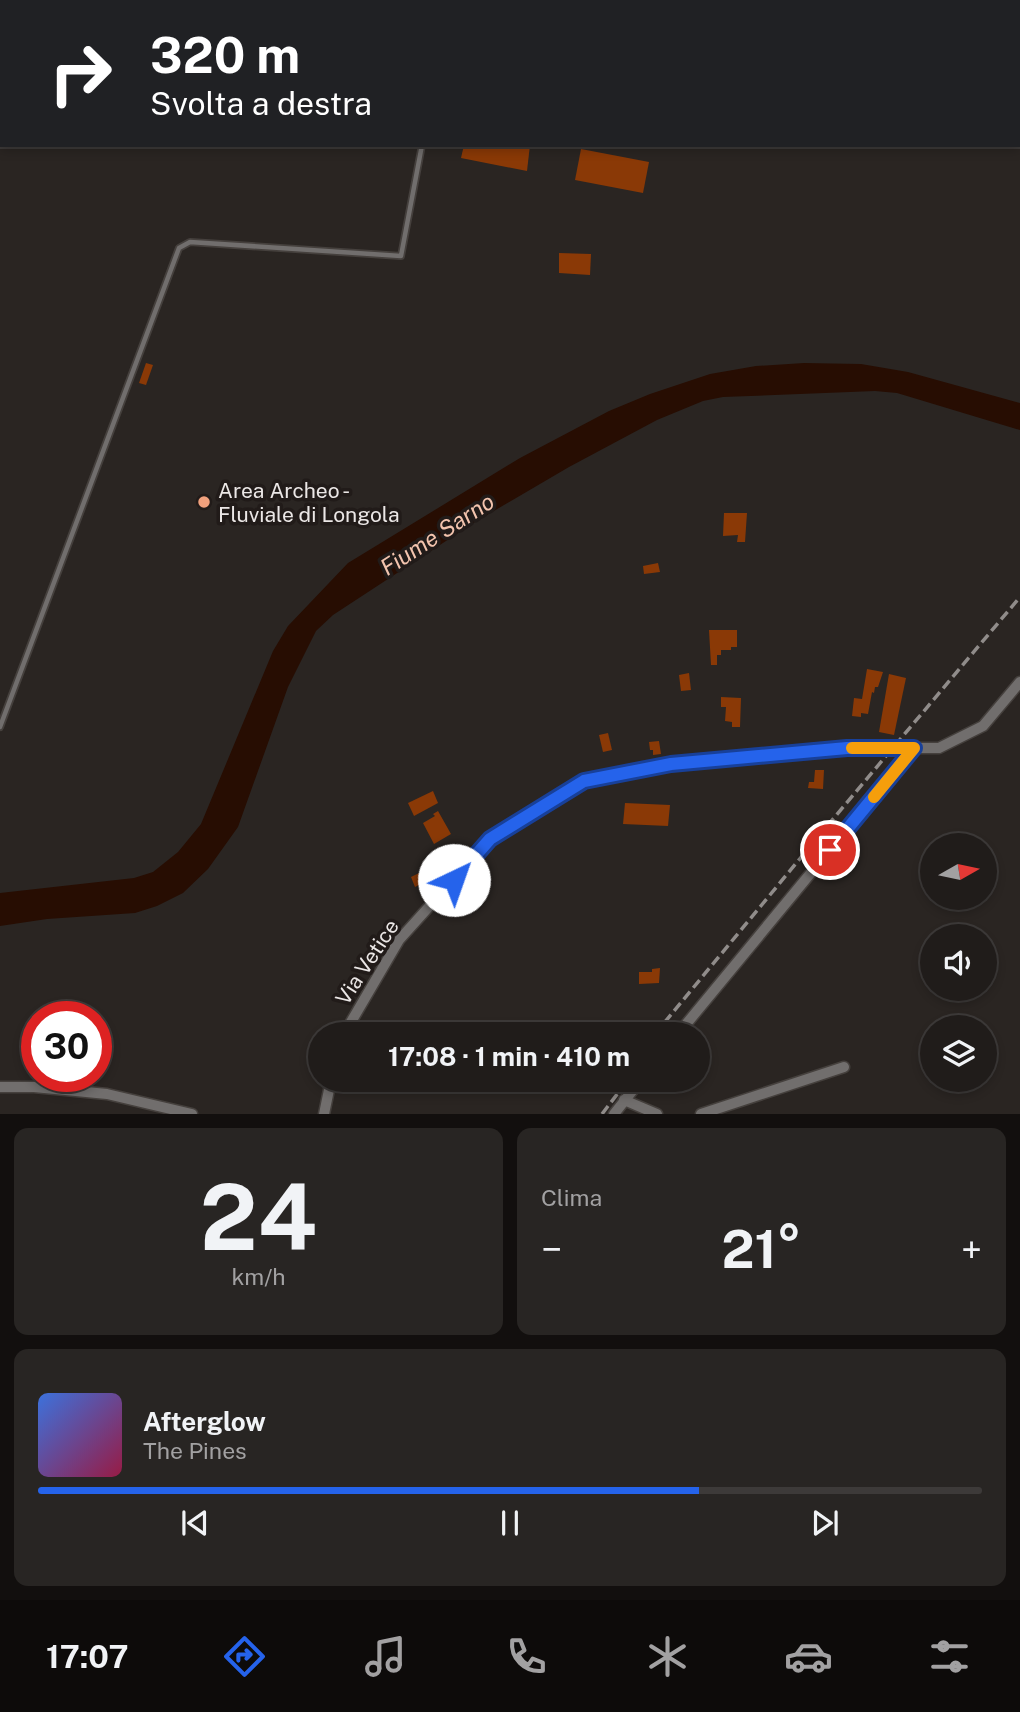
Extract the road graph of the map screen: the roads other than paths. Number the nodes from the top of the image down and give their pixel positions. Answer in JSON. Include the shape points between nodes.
{"nodes":[{"id":1,"x":422,"y":147,"type":"edge"},
{"id":2,"x":1020,"y":682,"type":"edge"},
{"id":3,"x":0,"y":727,"type":"edge"},
{"id":4,"x":914,"y":748,"type":"junction"},
{"id":5,"x":351,"y":1022,"type":"edge"},
{"id":6,"x":688,"y":1022,"type":"edge"},
{"id":7,"x":844,"y":1067,"type":"dead end"},
{"id":8,"x":0,"y":1087,"type":"edge"},
{"id":9,"x":329,"y":1092,"type":"edge"},
{"id":10,"x":631,"y":1092,"type":"edge"},
{"id":11,"x":624,"y":1100,"type":"junction"},
{"id":12,"x":192,"y":1114,"type":"edge"},
{"id":13,"x":324,"y":1114,"type":"edge"},
{"id":14,"x":614,"y":1114,"type":"edge"},
{"id":15,"x":657,"y":1114,"type":"edge"},
{"id":16,"x":701,"y":1114,"type":"edge"}],
"edges":[{"from":1,"to":3,"type":"lane","via":[[401,256],[190,242],[179,248]]},
{"from":2,"to":4,"type":"street","name":"Via Vetice","via":[[983,726],[939,748]]},
{"from":4,"to":5,"type":"street","name":"Via Vetice","via":[[847,748],[685,763],[584,781],[490,839],[399,940]]},
{"from":4,"to":6,"type":"street"},
{"from":7,"to":16,"type":"street"},
{"from":8,"to":12,"type":"street","via":[[107,1094]]},
{"from":9,"to":13,"type":"street"},
{"from":10,"to":11,"type":"street"},
{"from":11,"to":14,"type":"street"},
{"from":11,"to":15,"type":"street"}]}
